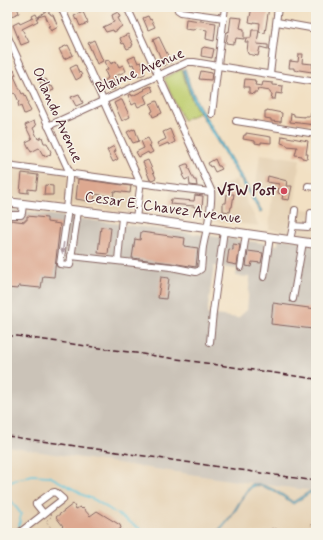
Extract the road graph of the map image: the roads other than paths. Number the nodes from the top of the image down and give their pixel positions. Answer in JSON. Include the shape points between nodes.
{"nodes":[{"id":1,"x":61,"y":7,"type":"edge"},
{"id":2,"x":127,"y":7,"type":"edge"},
{"id":3,"x":225,"y":7,"type":"edge"},
{"id":4,"x":278,"y":7,"type":"edge"},
{"id":5,"x":177,"y":8,"type":"edge"},
{"id":6,"x":224,"y":18,"type":"junction"},
{"id":7,"x":276,"y":22,"type":"junction"},
{"id":8,"x":316,"y":28,"type":"edge"},
{"id":9,"x":7,"y":35,"type":"edge"},
{"id":10,"x":218,"y":66,"type":"junction"},
{"id":11,"x":270,"y":74,"type":"junction"},
{"id":12,"x":158,"y":75,"type":"junction"},
{"id":13,"x":316,"y":82,"type":"edge"},
{"id":14,"x":103,"y":101,"type":"junction"},
{"id":15,"x":212,"y":114,"type":"dead end"},
{"id":16,"x":236,"y":121,"type":"dead end"},
{"id":17,"x":48,"y":126,"type":"junction"},
{"id":18,"x":316,"y":134,"type":"edge"},
{"id":19,"x":7,"y":165,"type":"edge"},
{"id":20,"x":69,"y":174,"type":"junction"},
{"id":21,"x":140,"y":183,"type":"junction"},
{"id":22,"x":308,"y":186,"type":"dead end"},
{"id":23,"x":316,"y":187,"type":"edge"},
{"id":24,"x":211,"y":192,"type":"junction"},
{"id":25,"x":9,"y":202,"type":"edge"},
{"id":26,"x":23,"y":204,"type":"junction"},
{"id":27,"x":67,"y":209,"type":"junction"},
{"id":28,"x":295,"y":210,"type":"dead end"},
{"id":29,"x":78,"y":211,"type":"junction"},
{"id":30,"x":311,"y":214,"type":"dead end"},
{"id":31,"x":9,"y":216,"type":"edge"},
{"id":32,"x":122,"y":216,"type":"junction"},
{"id":33,"x":136,"y":218,"type":"junction"},
{"id":34,"x":293,"y":226,"type":"junction"},
{"id":35,"x":207,"y":228,"type":"junction"},
{"id":36,"x":224,"y":230,"type":"junction"},
{"id":37,"x":316,"y":232,"type":"edge"},
{"id":38,"x":246,"y":234,"type":"junction"},
{"id":39,"x":270,"y":237,"type":"junction"},
{"id":40,"x":290,"y":240,"type":"junction"},
{"id":41,"x":303,"y":242,"type":"junction"},
{"id":42,"x":315,"y":244,"type":"edge"},
{"id":43,"x":71,"y":256,"type":"junction"},
{"id":44,"x":118,"y":260,"type":"junction"},
{"id":45,"x":241,"y":267,"type":"dead end"},
{"id":46,"x":264,"y":277,"type":"dead end"},
{"id":47,"x":293,"y":299,"type":"dead end"},
{"id":48,"x":210,"y":342,"type":"dead end"},
{"id":49,"x":44,"y":514,"type":"dead end"},
{"id":50,"x":7,"y":530,"type":"edge"},
{"id":51,"x":9,"y":533,"type":"edge"},
{"id":52,"x":20,"y":533,"type":"edge"}],
"edges":[{"from":1,"to":14,"type":"street"},
{"from":2,"to":12,"type":"street"},
{"from":3,"to":6,"type":"street"},
{"from":4,"to":7,"type":"street"},
{"from":5,"to":6,"type":"street","via":[[181,12]]},
{"from":6,"to":10,"type":"street"},
{"from":7,"to":8,"type":"street"},
{"from":7,"to":11,"type":"street"},
{"from":9,"to":17,"type":"street","name":"Orlando Avenue"},
{"from":10,"to":11,"type":"street","name":"Blaine Avenue"},
{"from":10,"to":12,"type":"street","name":"Blaine Avenue","via":[[188,62]]},
{"from":10,"to":15,"type":"street"},
{"from":11,"to":13,"type":"street","name":"Blaine Avenue"},
{"from":12,"to":14,"type":"street","name":"Blaine Avenue"},
{"from":12,"to":24,"type":"street"},
{"from":14,"to":17,"type":"street","name":"Blaine Avenue"},
{"from":14,"to":21,"type":"street"},
{"from":16,"to":18,"type":"street"},
{"from":17,"to":20,"type":"street","name":"Orlando Avenue"},
{"from":19,"to":20,"type":"street"},
{"from":20,"to":21,"type":"street"},
{"from":20,"to":27,"type":"street","name":"Orlando Avenue"},
{"from":21,"to":24,"type":"street"},
{"from":21,"to":33,"type":"street"},
{"from":22,"to":23,"type":"street"},
{"from":24,"to":35,"type":"street"},
{"from":25,"to":26,"type":"main road","name":"Cesar E. Chavez Avenue"},
{"from":25,"to":31,"type":"street"},
{"from":26,"to":27,"type":"main road","name":"Cesar E. Chavez Avenue"},
{"from":26,"to":31,"type":"street","via":[[21,215]]},
{"from":27,"to":29,"type":"main road","name":"Cesar E. Chavez Avenue"},
{"from":27,"to":43,"type":"street","name":"Orlando Avenue","one_way":true,"via":[[60,264],[70,266]]},
{"from":28,"to":34,"type":"street"},
{"from":29,"to":32,"type":"main road","name":"Cesar E. Chavez Avenue"},
{"from":29,"to":43,"type":"street"},
{"from":30,"to":34,"type":"street","via":[[310,226]]},
{"from":32,"to":33,"type":"main road","name":"Cesar E. Chavez Avenue"},
{"from":32,"to":44,"type":"street"},
{"from":33,"to":35,"type":"main road","name":"Cesar E. Chavez Avenue"},
{"from":34,"to":40,"type":"street"},
{"from":35,"to":36,"type":"main road","name":"Cesar E. Chavez Avenue"},
{"from":35,"to":44,"type":"street","via":[[201,269],[196,272]]},
{"from":36,"to":38,"type":"main road","name":"Cesar E. Chavez Avenue"},
{"from":36,"to":48,"type":"street"},
{"from":37,"to":42,"type":"street"},
{"from":38,"to":39,"type":"main road","name":"Cesar E. Chavez Avenue"},
{"from":38,"to":45,"type":"street"},
{"from":39,"to":40,"type":"main road","name":"Cesar E. Chavez Avenue"},
{"from":39,"to":46,"type":"street"},
{"from":40,"to":41,"type":"main road","name":"Cesar E. Chavez Avenue"},
{"from":41,"to":42,"type":"main road","name":"Cesar E. Chavez Avenue"},
{"from":41,"to":47,"type":"street"},
{"from":43,"to":44,"type":"street"},
{"from":49,"to":52,"type":"street"},
{"from":50,"to":51,"type":"street"}]}
